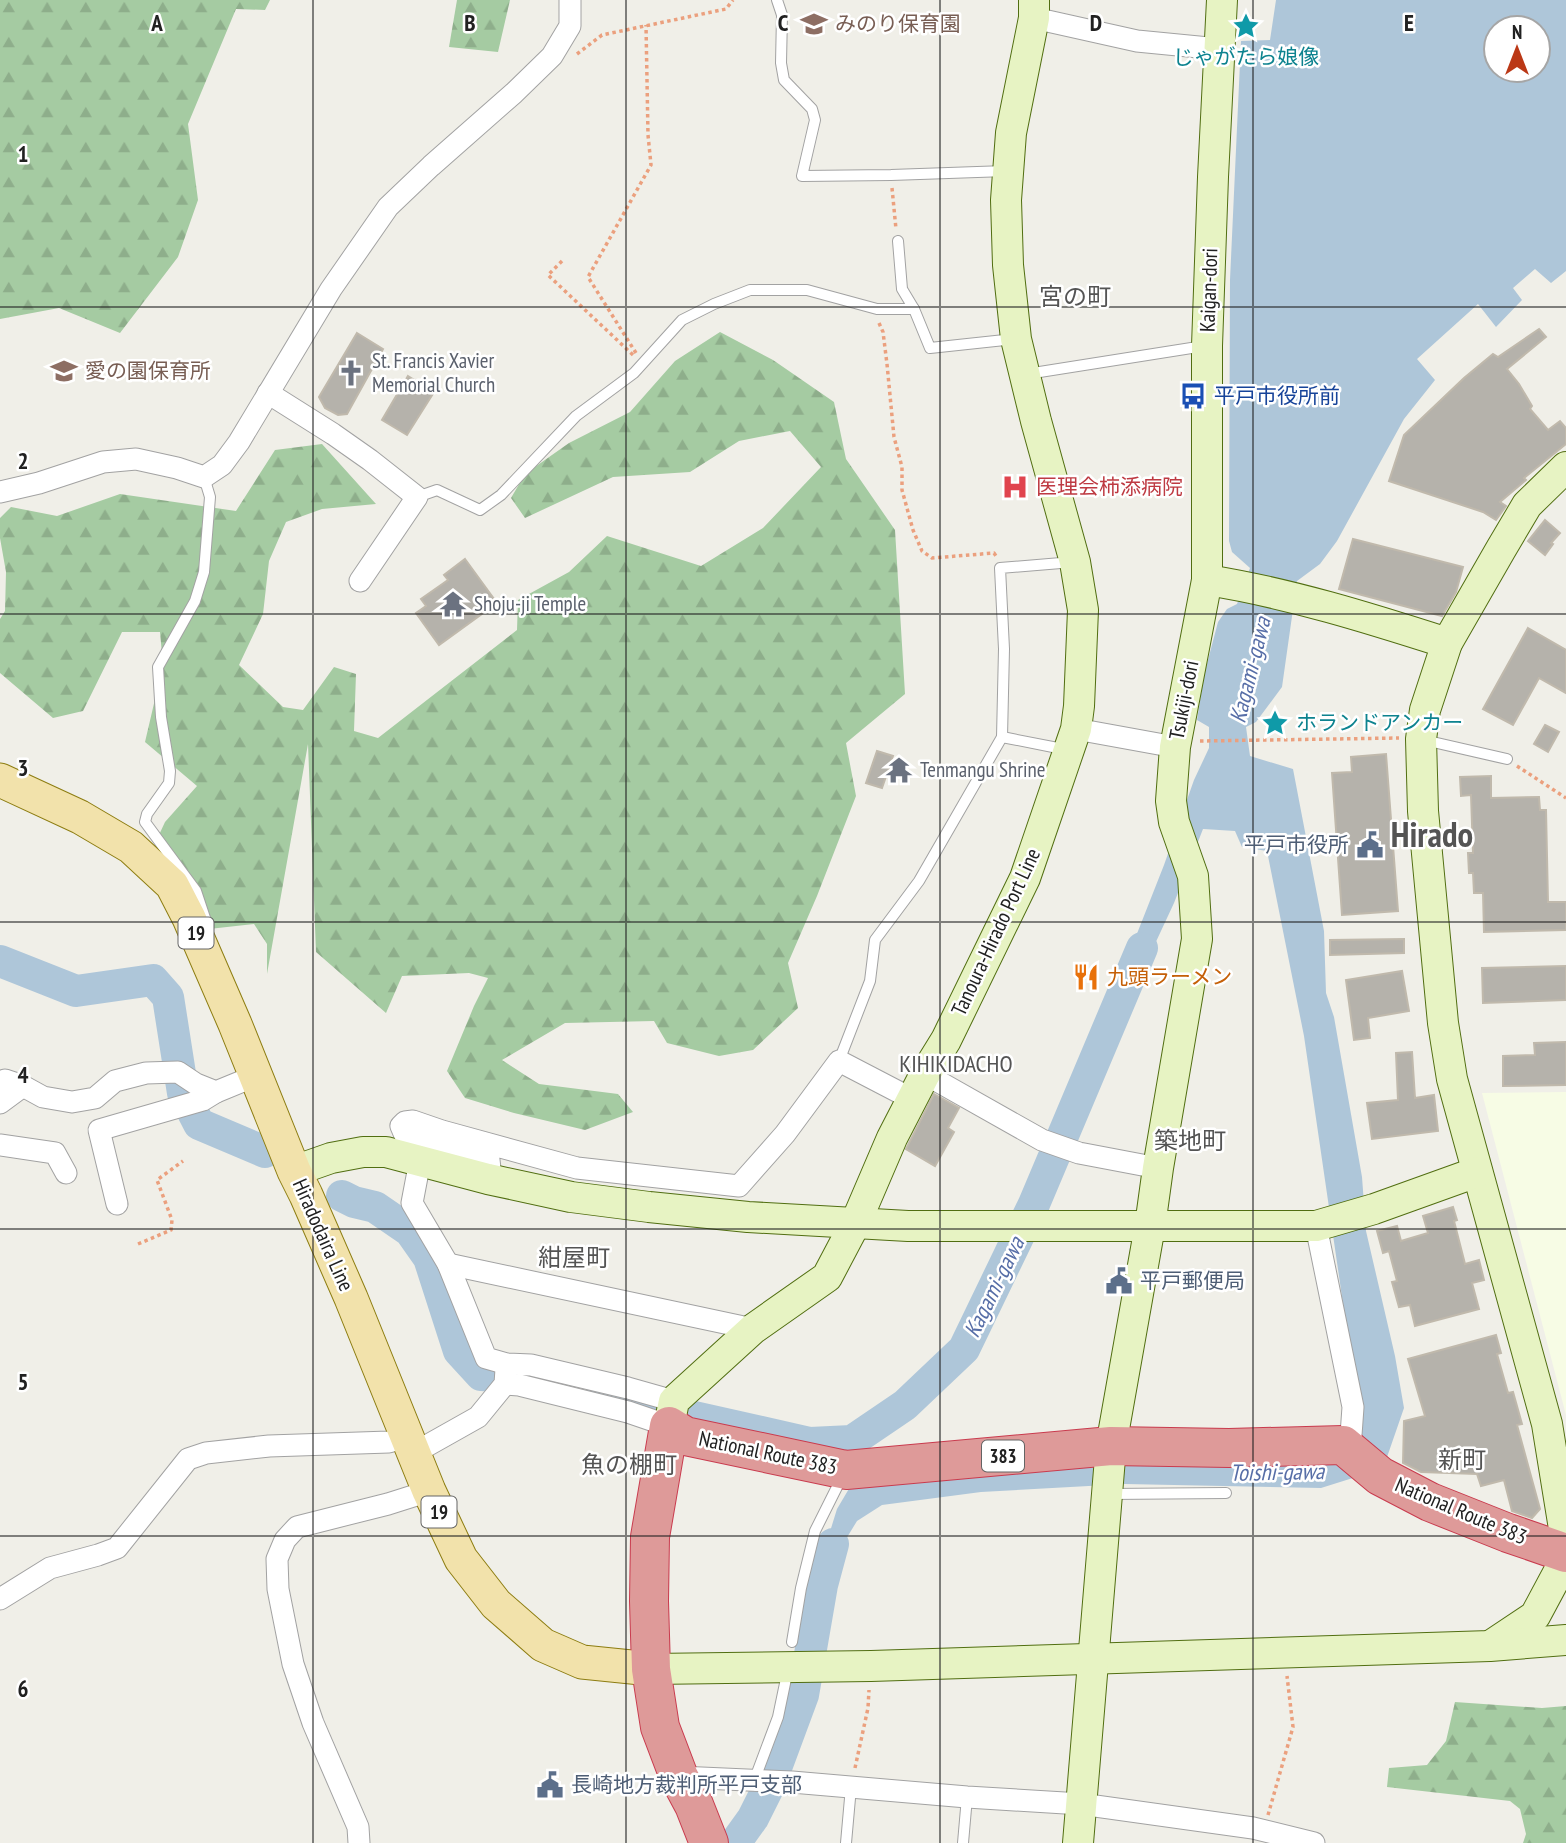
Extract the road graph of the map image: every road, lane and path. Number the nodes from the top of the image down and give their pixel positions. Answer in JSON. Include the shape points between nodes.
{"nodes":[{"id":1,"x":570,"y":0,"type":"edge"},
{"id":2,"x":733,"y":0,"type":"edge"},
{"id":3,"x":777,"y":0,"type":"edge"},
{"id":4,"x":1222,"y":0,"type":"edge"},
{"id":5,"x":1034,"y":9,"type":"edge"},
{"id":6,"x":646,"y":25,"type":"junction"},
{"id":7,"x":1219,"y":49,"type":"junction"},
{"id":8,"x":571,"y":59,"type":"dead end"},
{"id":9,"x":1008,"y":171,"type":"junction"},
{"id":10,"x":891,"y":175,"type":"junction"},
{"id":11,"x":898,"y":241,"type":"joint"},
{"id":12,"x":562,"y":261,"type":"dead end"},
{"id":13,"x":874,"y":308,"type":"junction"},
{"id":14,"x":914,"y":309,"type":"junction"},
{"id":15,"x":1016,"y":338,"type":"junction"},
{"id":16,"x":1207,"y":346,"type":"junction"},
{"id":17,"x":642,"y":363,"type":"junction"},
{"id":18,"x":1024,"y":374,"type":"junction"},
{"id":19,"x":268,"y":393,"type":"junction"},
{"id":20,"x":1566,"y":467,"type":"edge"},
{"id":21,"x":204,"y":477,"type":"junction"},
{"id":22,"x":0,"y":492,"type":"edge"},
{"id":23,"x":417,"y":498,"type":"junction"},
{"id":24,"x":1075,"y":562,"type":"junction"},
{"id":25,"x":1000,"y":568,"type":"junction"},
{"id":26,"x":1208,"y":580,"type":"junction"},
{"id":27,"x":360,"y":581,"type":"dead end"},
{"id":28,"x":1447,"y":643,"type":"junction"},
{"id":29,"x":1002,"y":737,"type":"junction"},
{"id":30,"x":1421,"y":739,"type":"junction"},
{"id":31,"x":1072,"y":740,"type":"junction"},
{"id":32,"x":1184,"y":744,"type":"junction"},
{"id":33,"x":1507,"y":759,"type":"joint"},
{"id":34,"x":0,"y":780,"type":"edge"},
{"id":35,"x":1566,"y":799,"type":"edge"},
{"id":36,"x":210,"y":945,"type":"junction"},
{"id":37,"x":839,"y":1061,"type":"junction"},
{"id":38,"x":255,"y":1076,"type":"junction"},
{"id":39,"x":0,"y":1082,"type":"edge"},
{"id":40,"x":23,"y":1086,"type":"junction"},
{"id":41,"x":918,"y":1086,"type":"junction"},
{"id":42,"x":205,"y":1092,"type":"junction"},
{"id":43,"x":0,"y":1103,"type":"edge"},
{"id":44,"x":0,"y":1145,"type":"edge"},
{"id":45,"x":183,"y":1161,"type":"dead end"},
{"id":46,"x":420,"y":1161,"type":"junction"},
{"id":47,"x":1158,"y":1168,"type":"junction"},
{"id":48,"x":294,"y":1171,"type":"junction"},
{"id":49,"x":1477,"y":1172,"type":"junction"},
{"id":50,"x":66,"y":1173,"type":"dead end"},
{"id":51,"x":488,"y":1179,"type":"junction"},
{"id":52,"x":117,"y":1204,"type":"dead end"},
{"id":53,"x":856,"y":1222,"type":"junction"},
{"id":54,"x":1150,"y":1226,"type":"junction"},
{"id":55,"x":1316,"y":1226,"type":"junction"},
{"id":56,"x":138,"y":1244,"type":"dead end"},
{"id":57,"x":448,"y":1264,"type":"junction"},
{"id":58,"x":753,"y":1329,"type":"junction"},
{"id":59,"x":506,"y":1372,"type":"junction"},
{"id":60,"x":672,"y":1413,"type":"junction"},
{"id":61,"x":411,"y":1445,"type":"junction"},
{"id":62,"x":1343,"y":1445,"type":"junction"},
{"id":63,"x":1111,"y":1446,"type":"junction"},
{"id":64,"x":846,"y":1470,"type":"junction"},
{"id":65,"x":429,"y":1491,"type":"junction"},
{"id":66,"x":1107,"y":1491,"type":"junction"},
{"id":67,"x":1226,"y":1493,"type":"dead end"},
{"id":68,"x":1566,"y":1541,"type":"edge"},
{"id":69,"x":1566,"y":1556,"type":"edge"},
{"id":70,"x":0,"y":1599,"type":"edge"},
{"id":71,"x":1566,"y":1640,"type":"edge"},
{"id":72,"x":1490,"y":1646,"type":"junction"},
{"id":73,"x":1285,"y":1653,"type":"junction"},
{"id":74,"x":790,"y":1654,"type":"junction"},
{"id":75,"x":1094,"y":1659,"type":"junction"},
{"id":76,"x":871,"y":1666,"type":"junction"},
{"id":77,"x":652,"y":1669,"type":"junction"},
{"id":78,"x":679,"y":1777,"type":"junction"},
{"id":79,"x":754,"y":1781,"type":"junction"},
{"id":80,"x":851,"y":1787,"type":"junction"},
{"id":81,"x":967,"y":1797,"type":"junction"},
{"id":82,"x":1081,"y":1804,"type":"junction"},
{"id":83,"x":1264,"y":1830,"type":"junction"},
{"id":84,"x":707,"y":1840,"type":"edge"},
{"id":85,"x":359,"y":1843,"type":"edge"},
{"id":86,"x":846,"y":1843,"type":"edge"},
{"id":87,"x":963,"y":1843,"type":"edge"},
{"id":88,"x":1078,"y":1843,"type":"edge"},
{"id":89,"x":1314,"y":1843,"type":"edge"}],
"edges":[{"from":1,"to":19,"type":"street","via":[[570,26],[552,56],[388,207]]},
{"from":2,"to":6,"type":"path","via":[[726,9]]},
{"from":3,"to":10,"type":"lane","via":[[782,15],[784,80],[812,109],[815,120],[802,176]]},
{"from":4,"to":7,"type":"street","name":"Kaigan-dori"},
{"from":5,"to":7,"type":"street","via":[[1137,41]]},
{"from":5,"to":9,"type":"street","name":"Tanoura-Hirado Port Line"},
{"from":6,"to":8,"type":"path","via":[[602,35]]},
{"from":6,"to":17,"type":"path","via":[[652,165],[588,277]]},
{"from":7,"to":16,"type":"street","name":"Kaigan-dori"},
{"from":9,"to":10,"type":"lane"},
{"from":9,"to":15,"type":"street","name":"Tanoura-Hirado Port Line","via":[[1008,265]]},
{"from":10,"to":11,"type":"path"},
{"from":11,"to":14,"type":"lane","via":[[902,289]]},
{"from":12,"to":17,"type":"path","via":[[548,275]]},
{"from":13,"to":14,"type":"lane"},
{"from":13,"to":17,"type":"lane","via":[[807,290],[750,290],[682,320]]},
{"from":13,"to":25,"type":"path","via":[[883,332],[902,490],[922,551],[932,558],[994,553]]},
{"from":14,"to":15,"type":"lane","via":[[930,348]]},
{"from":15,"to":18,"type":"street","name":"Tanoura-Hirado Port Line"},
{"from":16,"to":18,"type":"lane"},
{"from":16,"to":26,"type":"street","name":"Kaigan-dori"},
{"from":17,"to":23,"type":"lane","via":[[576,416],[501,495],[480,510],[437,490]]},
{"from":18,"to":24,"type":"street","name":"Tanoura-Hirado Port Line"},
{"from":19,"to":21,"type":"street","via":[[222,465]]},
{"from":19,"to":23,"type":"street","via":[[370,460]]},
{"from":20,"to":28,"type":"street","via":[[1527,505]]},
{"from":21,"to":22,"type":"street","via":[[136,459],[103,462]]},
{"from":21,"to":36,"type":"lane","via":[[210,497],[204,572],[195,601],[158,667],[169,783],[145,822],[196,891]]},
{"from":23,"to":27,"type":"street"},
{"from":24,"to":25,"type":"lane"},
{"from":24,"to":31,"type":"street","name":"Tanoura-Hirado Port Line","via":[[1083,610],[1079,706]]},
{"from":25,"to":29,"type":"lane"},
{"from":26,"to":28,"type":"street","via":[[1384,622]]},
{"from":26,"to":32,"type":"street","name":"Tsukiji-dori"},
{"from":28,"to":30,"type":"street","via":[[1425,710]]},
{"from":29,"to":31,"type":"lane"},
{"from":29,"to":37,"type":"lane","via":[[919,881],[875,940],[870,981]]},
{"from":30,"to":32,"type":"path"},
{"from":30,"to":33,"type":"lane"},
{"from":30,"to":49,"type":"street","via":[[1423,811],[1443,1023],[1452,1079]]},
{"from":31,"to":32,"type":"street"},
{"from":31,"to":41,"type":"street","name":"Tanoura-Hirado Port Line","via":[[1025,878],[946,1040]]},
{"from":32,"to":47,"type":"street","name":"Tsukiji-dori","via":[[1171,801],[1193,876],[1197,939]]},
{"from":33,"to":35,"type":"path"},
{"from":34,"to":36,"type":"main road","name":"Hiradodaira Line","number":"19","via":[[131,847],[172,885]]},
{"from":36,"to":38,"type":"main road","name":"Hiradodaira Line","number":"19"},
{"from":37,"to":41,"type":"street"},
{"from":37,"to":51,"type":"street","via":[[739,1186],[577,1168],[414,1121],[401,1126],[404,1133],[489,1160]]},
{"from":38,"to":42,"type":"street"},
{"from":38,"to":48,"type":"main road","name":"Hiradodaira Line","number":"19"},
{"from":39,"to":40,"type":"street"},
{"from":40,"to":42,"type":"street","via":[[43,1097],[72,1102],[95,1098],[115,1082],[146,1073],[178,1072]]},
{"from":40,"to":43,"type":"street"},
{"from":41,"to":47,"type":"street","via":[[1079,1153]]},
{"from":41,"to":53,"type":"street","name":"Tanoura-Hirado Port Line"},
{"from":42,"to":52,"type":"street","via":[[182,1105],[99,1130]]},
{"from":44,"to":50,"type":"street","via":[[55,1153]]},
{"from":45,"to":56,"type":"path","via":[[157,1180],[172,1230]]},
{"from":46,"to":48,"type":"street","via":[[386,1152],[363,1152]]},
{"from":46,"to":51,"type":"street"},
{"from":46,"to":57,"type":"street","via":[[412,1203]]},
{"from":47,"to":54,"type":"street","name":"Tsukiji-dori"},
{"from":48,"to":61,"type":"main road","name":"Hiradodaira Line","number":"19"},
{"from":49,"to":55,"type":"street"},
{"from":49,"to":68,"type":"street","via":[[1547,1424]]},
{"from":51,"to":53,"type":"street","via":[[571,1197],[649,1207]]},
{"from":53,"to":54,"type":"street"},
{"from":53,"to":58,"type":"street","name":"Tanoura-Hirado Port Line","via":[[827,1277]]},
{"from":54,"to":55,"type":"street"},
{"from":54,"to":63,"type":"street","name":"Tsukiji-dori"},
{"from":55,"to":62,"type":"street","via":[[1353,1407],[1351,1435]]},
{"from":57,"to":58,"type":"street"},
{"from":57,"to":59,"type":"street","via":[[486,1358]]},
{"from":58,"to":60,"type":"street","name":"Tanoura-Hirado Port Line"},
{"from":59,"to":60,"type":"street","via":[[519,1385],[628,1412]]},
{"from":59,"to":61,"type":"street","via":[[478,1417]]},
{"from":60,"to":64,"type":"highway","name":"National Route 383","number":"383","via":[[685,1436]]},
{"from":60,"to":77,"type":"highway","name":"National Route 383","via":[[650,1537]]},
{"from":61,"to":65,"type":"main road","name":"Hiradodaira Line","number":"19"},
{"from":61,"to":70,"type":"street","via":[[269,1446],[188,1459],[117,1548],[50,1567]]},
{"from":62,"to":63,"type":"highway","name":"National Route 383","number":"383"},
{"from":62,"to":69,"type":"highway","name":"National Route 383","via":[[1380,1476],[1430,1502]]},
{"from":63,"to":64,"type":"highway","name":"National Route 383","number":"383"},
{"from":63,"to":66,"type":"street","name":"Tsukiji-dori"},
{"from":64,"to":74,"type":"lane","via":[[815,1531]]},
{"from":65,"to":77,"type":"main road","name":"Hiradodaira Line","number":"19","via":[[461,1559],[496,1604],[543,1645],[582,1662]]},
{"from":65,"to":85,"type":"street","via":[[297,1527],[277,1559],[278,1589],[293,1664],[358,1827]]},
{"from":66,"to":67,"type":"lane"},
{"from":66,"to":75,"type":"street","name":"Tsukiji-dori"},
{"from":69,"to":72,"type":"street","via":[[1535,1616]]},
{"from":71,"to":72,"type":"street"},
{"from":72,"to":73,"type":"street"},
{"from":73,"to":75,"type":"street"},
{"from":73,"to":83,"type":"path","via":[[1293,1727]]},
{"from":74,"to":76,"type":"street","via":[[825,1666]]},
{"from":74,"to":77,"type":"street"},
{"from":74,"to":79,"type":"lane","via":[[778,1717]]},
{"from":75,"to":76,"type":"street"},
{"from":75,"to":82,"type":"street","name":"Tsukiji-dori"},
{"from":76,"to":80,"type":"path","via":[[868,1708]]},
{"from":77,"to":78,"type":"highway","name":"National Route 383","via":[[660,1727]]},
{"from":78,"to":79,"type":"street"},
{"from":78,"to":84,"type":"highway","name":"National Route 383"},
{"from":79,"to":80,"type":"street"},
{"from":80,"to":81,"type":"street"},
{"from":80,"to":86,"type":"lane"},
{"from":81,"to":82,"type":"street"},
{"from":81,"to":87,"type":"lane"},
{"from":82,"to":83,"type":"street"},
{"from":82,"to":88,"type":"street","name":"Tsukiji-dori"},
{"from":83,"to":89,"type":"street"}]}
